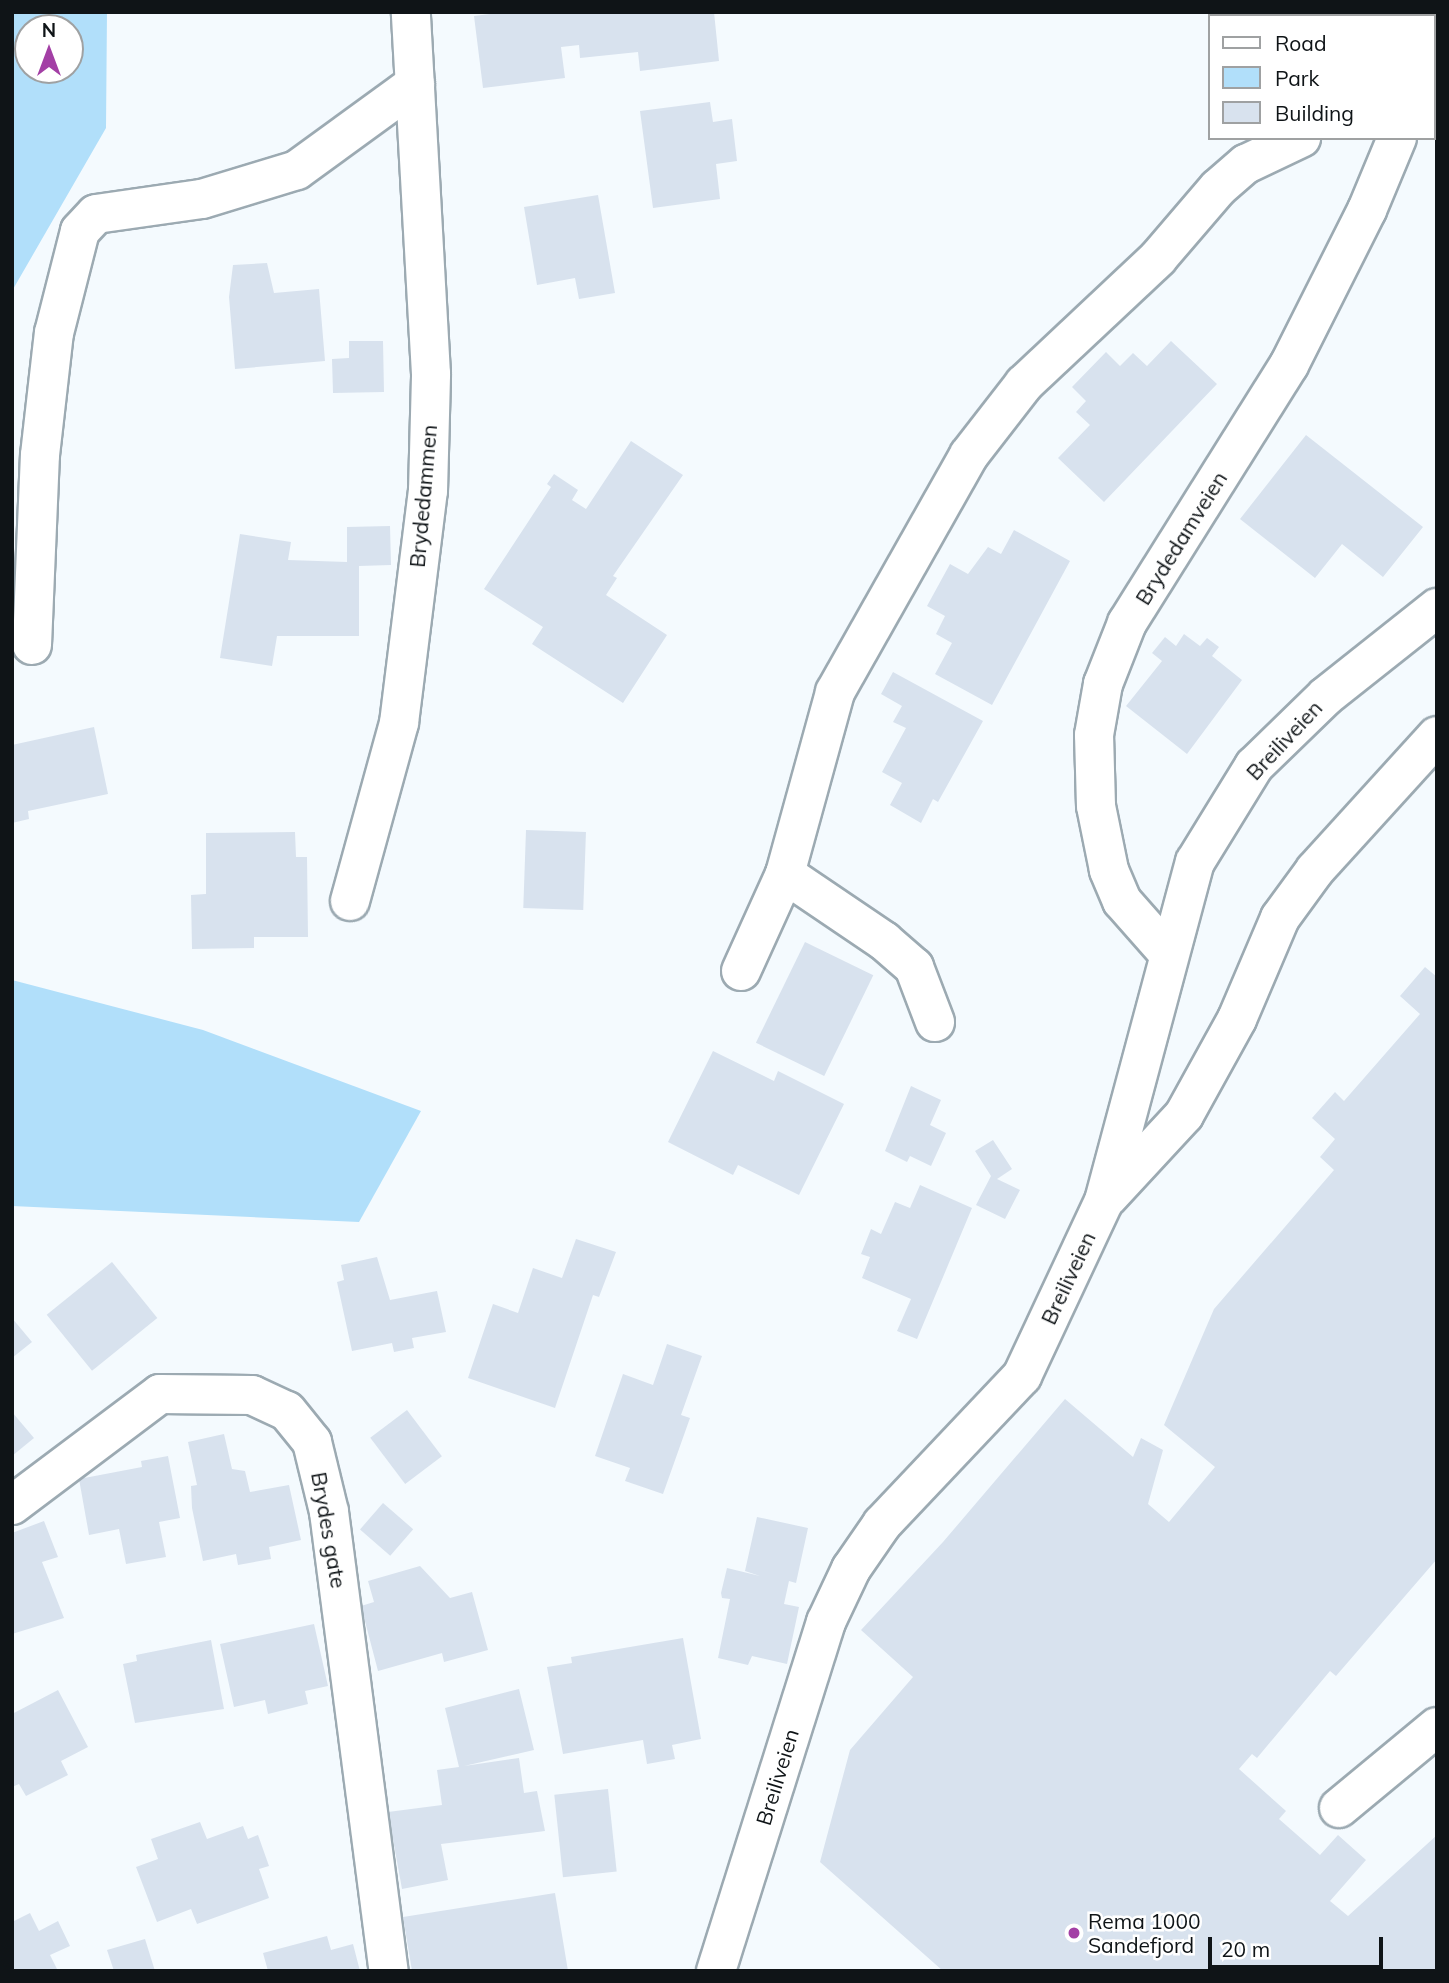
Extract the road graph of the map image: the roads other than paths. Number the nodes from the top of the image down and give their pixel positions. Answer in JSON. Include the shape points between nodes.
{"nodes":[{"id":1,"x":411,"y":12,"type":"edge"},
{"id":2,"x":415,"y":84,"type":"junction"},
{"id":3,"x":1297,"y":140,"type":"edge"},
{"id":4,"x":1396,"y":140,"type":"edge"},
{"id":5,"x":1437,"y":608,"type":"edge"},
{"id":6,"x":33,"y":645,"type":"dead end"},
{"id":7,"x":1437,"y":736,"type":"edge"},
{"id":8,"x":785,"y":874,"type":"junction"},
{"id":9,"x":350,"y":901,"type":"dead end"},
{"id":10,"x":1167,"y":951,"type":"junction"},
{"id":11,"x":741,"y":971,"type":"dead end"},
{"id":12,"x":935,"y":1022,"type":"dead end"},
{"id":13,"x":1104,"y":1201,"type":"junction"},
{"id":14,"x":12,"y":1505,"type":"edge"},
{"id":15,"x":1437,"y":1727,"type":"edge"},
{"id":16,"x":1339,"y":1808,"type":"dead end"},
{"id":17,"x":389,"y":1971,"type":"edge"},
{"id":18,"x":716,"y":1971,"type":"edge"}],
"edges":[{"from":1,"to":2,"type":"street","name":"Brydedammen"},
{"from":2,"to":6,"type":"street","via":[[297,170],[202,199],[96,214],[80,231],[52,346],[40,456]]},
{"from":2,"to":9,"type":"street","name":"Brydedammen","via":[[431,374],[428,491],[399,723]]},
{"from":3,"to":8,"type":"street","via":[[1246,164],[1218,188],[1158,258],[1024,384],[969,454],[835,692]]},
{"from":4,"to":10,"type":"street","name":"Brydedamveien","via":[[1367,210],[1289,365],[1127,623],[1103,684],[1095,759],[1096,806],[1109,870],[1122,901]]},
{"from":5,"to":10,"type":"street","name":"Breiliveien","via":[[1326,696],[1254,766],[1195,862]]},
{"from":7,"to":13,"type":"street","via":[[1315,870],[1287,909],[1237,1019],[1184,1115]]},
{"from":8,"to":11,"type":"street"},
{"from":8,"to":12,"type":"street","via":[[884,941],[914,967]]},
{"from":10,"to":13,"type":"street","name":"Breiliveien"},
{"from":13,"to":18,"type":"street","name":"Breiliveien","via":[[1022,1376],[883,1524],[851,1569],[826,1622]]},
{"from":14,"to":17,"type":"street","name":"Brydes gate","via":[[160,1394],[252,1395],[288,1411],[312,1442],[329,1512]]},
{"from":15,"to":16,"type":"street"}]}
